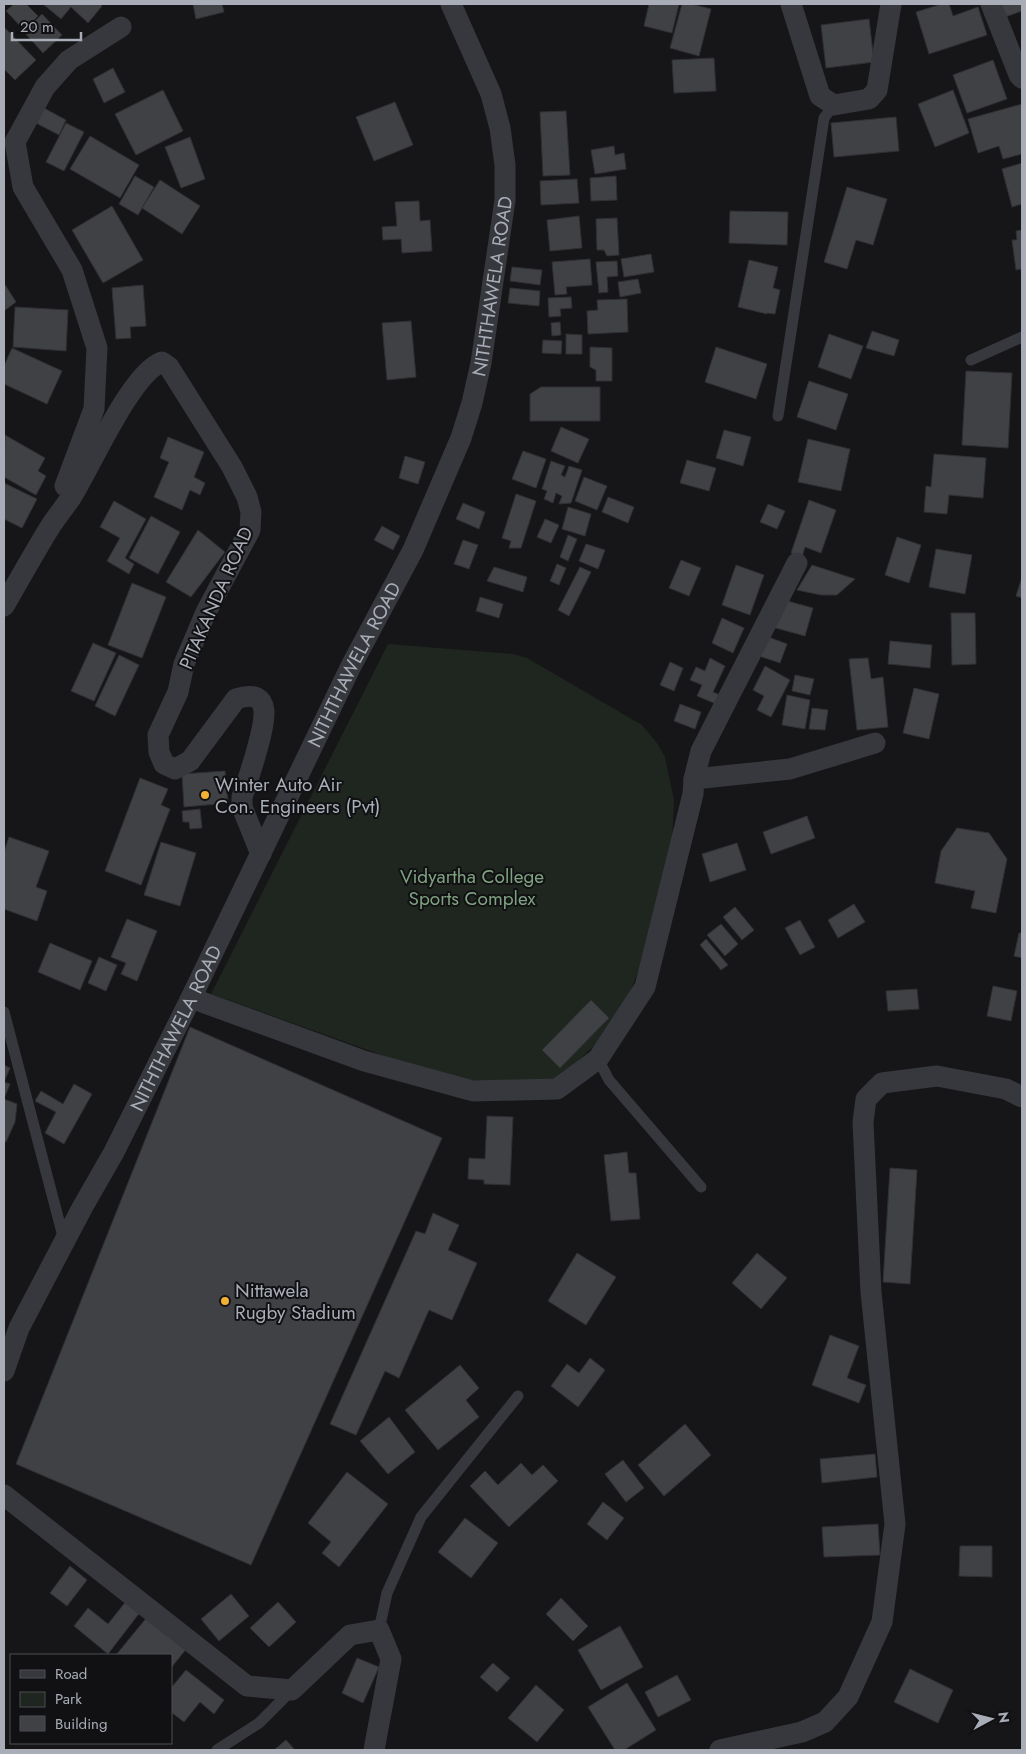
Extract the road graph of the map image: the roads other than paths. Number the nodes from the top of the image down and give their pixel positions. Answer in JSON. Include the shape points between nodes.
{"nodes":[{"id":1,"x":450,"y":4,"type":"edge"},
{"id":2,"x":791,"y":4,"type":"edge"},
{"id":3,"x":891,"y":4,"type":"edge"},
{"id":4,"x":991,"y":4,"type":"edge"},
{"id":5,"x":121,"y":27,"type":"dead end"},
{"id":6,"x":1022,"y":78,"type":"edge"},
{"id":7,"x":834,"y":105,"type":"junction"},
{"id":8,"x":9,"y":144,"type":"edge"},
{"id":9,"x":1022,"y":337,"type":"edge"},
{"id":10,"x":971,"y":360,"type":"dead end"},
{"id":11,"x":778,"y":416,"type":"dead end"},
{"id":12,"x":50,"y":526,"type":"junction"},
{"id":13,"x":797,"y":564,"type":"dead end"},
{"id":14,"x":4,"y":606,"type":"edge"},
{"id":15,"x":875,"y":742,"type":"dead end"},
{"id":16,"x":694,"y":779,"type":"junction"},
{"id":17,"x":261,"y":854,"type":"junction"},
{"id":18,"x":191,"y":998,"type":"junction"},
{"id":19,"x":4,"y":1012,"type":"edge"},
{"id":20,"x":598,"y":1059,"type":"junction"},
{"id":21,"x":1022,"y":1097,"type":"edge"},
{"id":22,"x":700,"y":1187,"type":"dead end"},
{"id":23,"x":65,"y":1240,"type":"junction"},
{"id":24,"x":4,"y":1371,"type":"edge"},
{"id":25,"x":518,"y":1396,"type":"dead end"},
{"id":26,"x":4,"y":1495,"type":"edge"},
{"id":27,"x":379,"y":1630,"type":"junction"},
{"id":28,"x":292,"y":1690,"type":"junction"},
{"id":29,"x":217,"y":1750,"type":"edge"},
{"id":30,"x":374,"y":1750,"type":"edge"},
{"id":31,"x":720,"y":1750,"type":"edge"}],
"edges":[{"from":1,"to":17,"type":"street","name":"NITHTHAWELA ROAD","via":[[491,94],[505,165],[505,200],[481,363],[461,438],[412,550],[351,666]]},
{"from":2,"to":7,"type":"street","via":[[820,96]]},
{"from":3,"to":7,"type":"street","via":[[877,90],[868,99]]},
{"from":4,"to":6,"type":"street"},
{"from":5,"to":8,"type":"street","via":[[69,60],[45,88]]},
{"from":7,"to":11,"type":"lane","via":[[824,118]]},
{"from":8,"to":12,"type":"street","via":[[23,187],[72,270],[97,348],[94,409]]},
{"from":9,"to":10,"type":"lane"},
{"from":12,"to":14,"type":"street","name":"PITAKANDA ROAD"},
{"from":12,"to":17,"type":"street","name":"PITAKANDA ROAD","via":[[72,496],[120,409],[154,365],[162,362],[169,367],[232,467],[247,497],[250,530],[206,612],[184,664],[178,692],[158,735],[159,752],[164,764],[175,769],[190,761],[236,699],[247,695],[261,701],[265,722],[242,797],[244,813]]},
{"from":13,"to":16,"type":"street","via":[[701,751]]},
{"from":15,"to":16,"type":"street","via":[[790,770]]},
{"from":16,"to":20,"type":"street","via":[[645,987]]},
{"from":17,"to":18,"type":"street","name":"NITHTHAWELA ROAD"},
{"from":18,"to":20,"type":"street","via":[[364,1061],[473,1091],[557,1089]]},
{"from":18,"to":23,"type":"street","name":"NITHTHAWELA ROAD","via":[[114,1152]]},
{"from":19,"to":23,"type":"lane"},
{"from":20,"to":22,"type":"lane","via":[[609,1080]]},
{"from":21,"to":31,"type":"street","via":[[1006,1090],[937,1076],[882,1083],[866,1099],[863,1122],[871,1292],[895,1524],[882,1622],[848,1697],[825,1722],[802,1732]]},
{"from":23,"to":24,"type":"street","name":"NITHTHAWELA ROAD","via":[[19,1328]]},
{"from":25,"to":27,"type":"lane","via":[[421,1517],[387,1593]]},
{"from":26,"to":28,"type":"street","via":[[247,1686]]},
{"from":27,"to":28,"type":"street","via":[[350,1635]]},
{"from":27,"to":30,"type":"street","via":[[391,1659]]},
{"from":28,"to":29,"type":"lane","via":[[259,1723]]}]}
